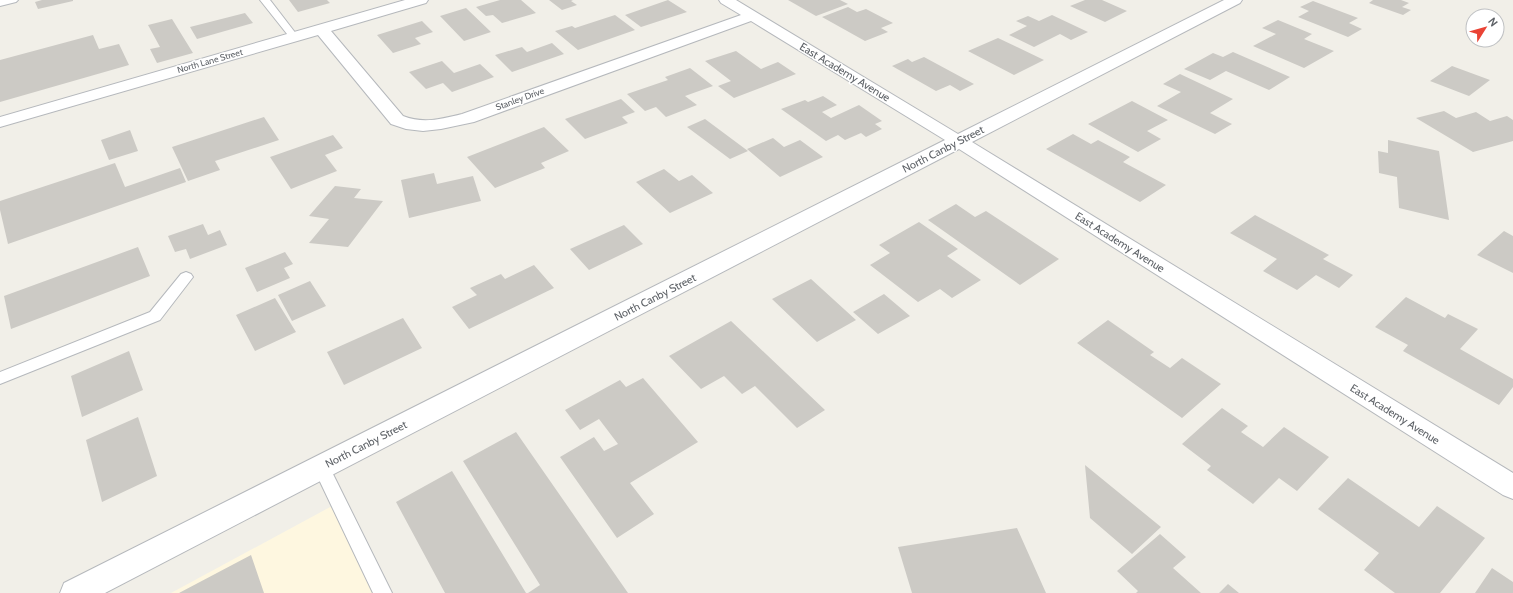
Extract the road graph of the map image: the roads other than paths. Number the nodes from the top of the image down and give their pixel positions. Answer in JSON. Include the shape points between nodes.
{"nodes":[{"id":1,"x":13,"y":0,"type":"edge"},
{"id":2,"x":265,"y":0,"type":"edge"},
{"id":3,"x":421,"y":0,"type":"edge"},
{"id":4,"x":726,"y":0,"type":"edge"},
{"id":5,"x":1235,"y":0,"type":"edge"},
{"id":6,"x":0,"y":3,"type":"edge"},
{"id":7,"x":752,"y":16,"type":"junction"},
{"id":8,"x":321,"y":29,"type":"junction"},
{"id":9,"x":294,"y":37,"type":"junction"},
{"id":10,"x":0,"y":122,"type":"edge"},
{"id":11,"x":958,"y":141,"type":"junction"},
{"id":12,"x":186,"y":277,"type":"dead end"},
{"id":13,"x":0,"y":378,"type":"edge"},
{"id":14,"x":321,"y":467,"type":"junction"},
{"id":15,"x":1513,"y":487,"type":"edge"},
{"id":16,"x":75,"y":593,"type":"edge"},
{"id":17,"x":383,"y":593,"type":"edge"}],
"edges":[{"from":1,"to":6,"type":"lane"},
{"from":2,"to":9,"type":"lane"},
{"from":3,"to":8,"type":"street","name":"North Lane Street"},
{"from":4,"to":7,"type":"street","name":"East Academy Avenue"},
{"from":5,"to":11,"type":"street","name":"North Canby Street"},
{"from":7,"to":8,"type":"street","name":"Stanley Drive","via":[[468,118],[422,127],[397,120]]},
{"from":7,"to":11,"type":"street","name":"East Academy Avenue"},
{"from":8,"to":9,"type":"street","name":"North Lane Street"},
{"from":9,"to":10,"type":"street","name":"North Lane Street"},
{"from":11,"to":14,"type":"street","name":"North Canby Street"},
{"from":11,"to":15,"type":"street","name":"East Academy Avenue"},
{"from":12,"to":13,"type":"lane","via":[[155,316]]},
{"from":14,"to":16,"type":"street","name":"North Canby Street"},
{"from":14,"to":17,"type":"lane"}]}
